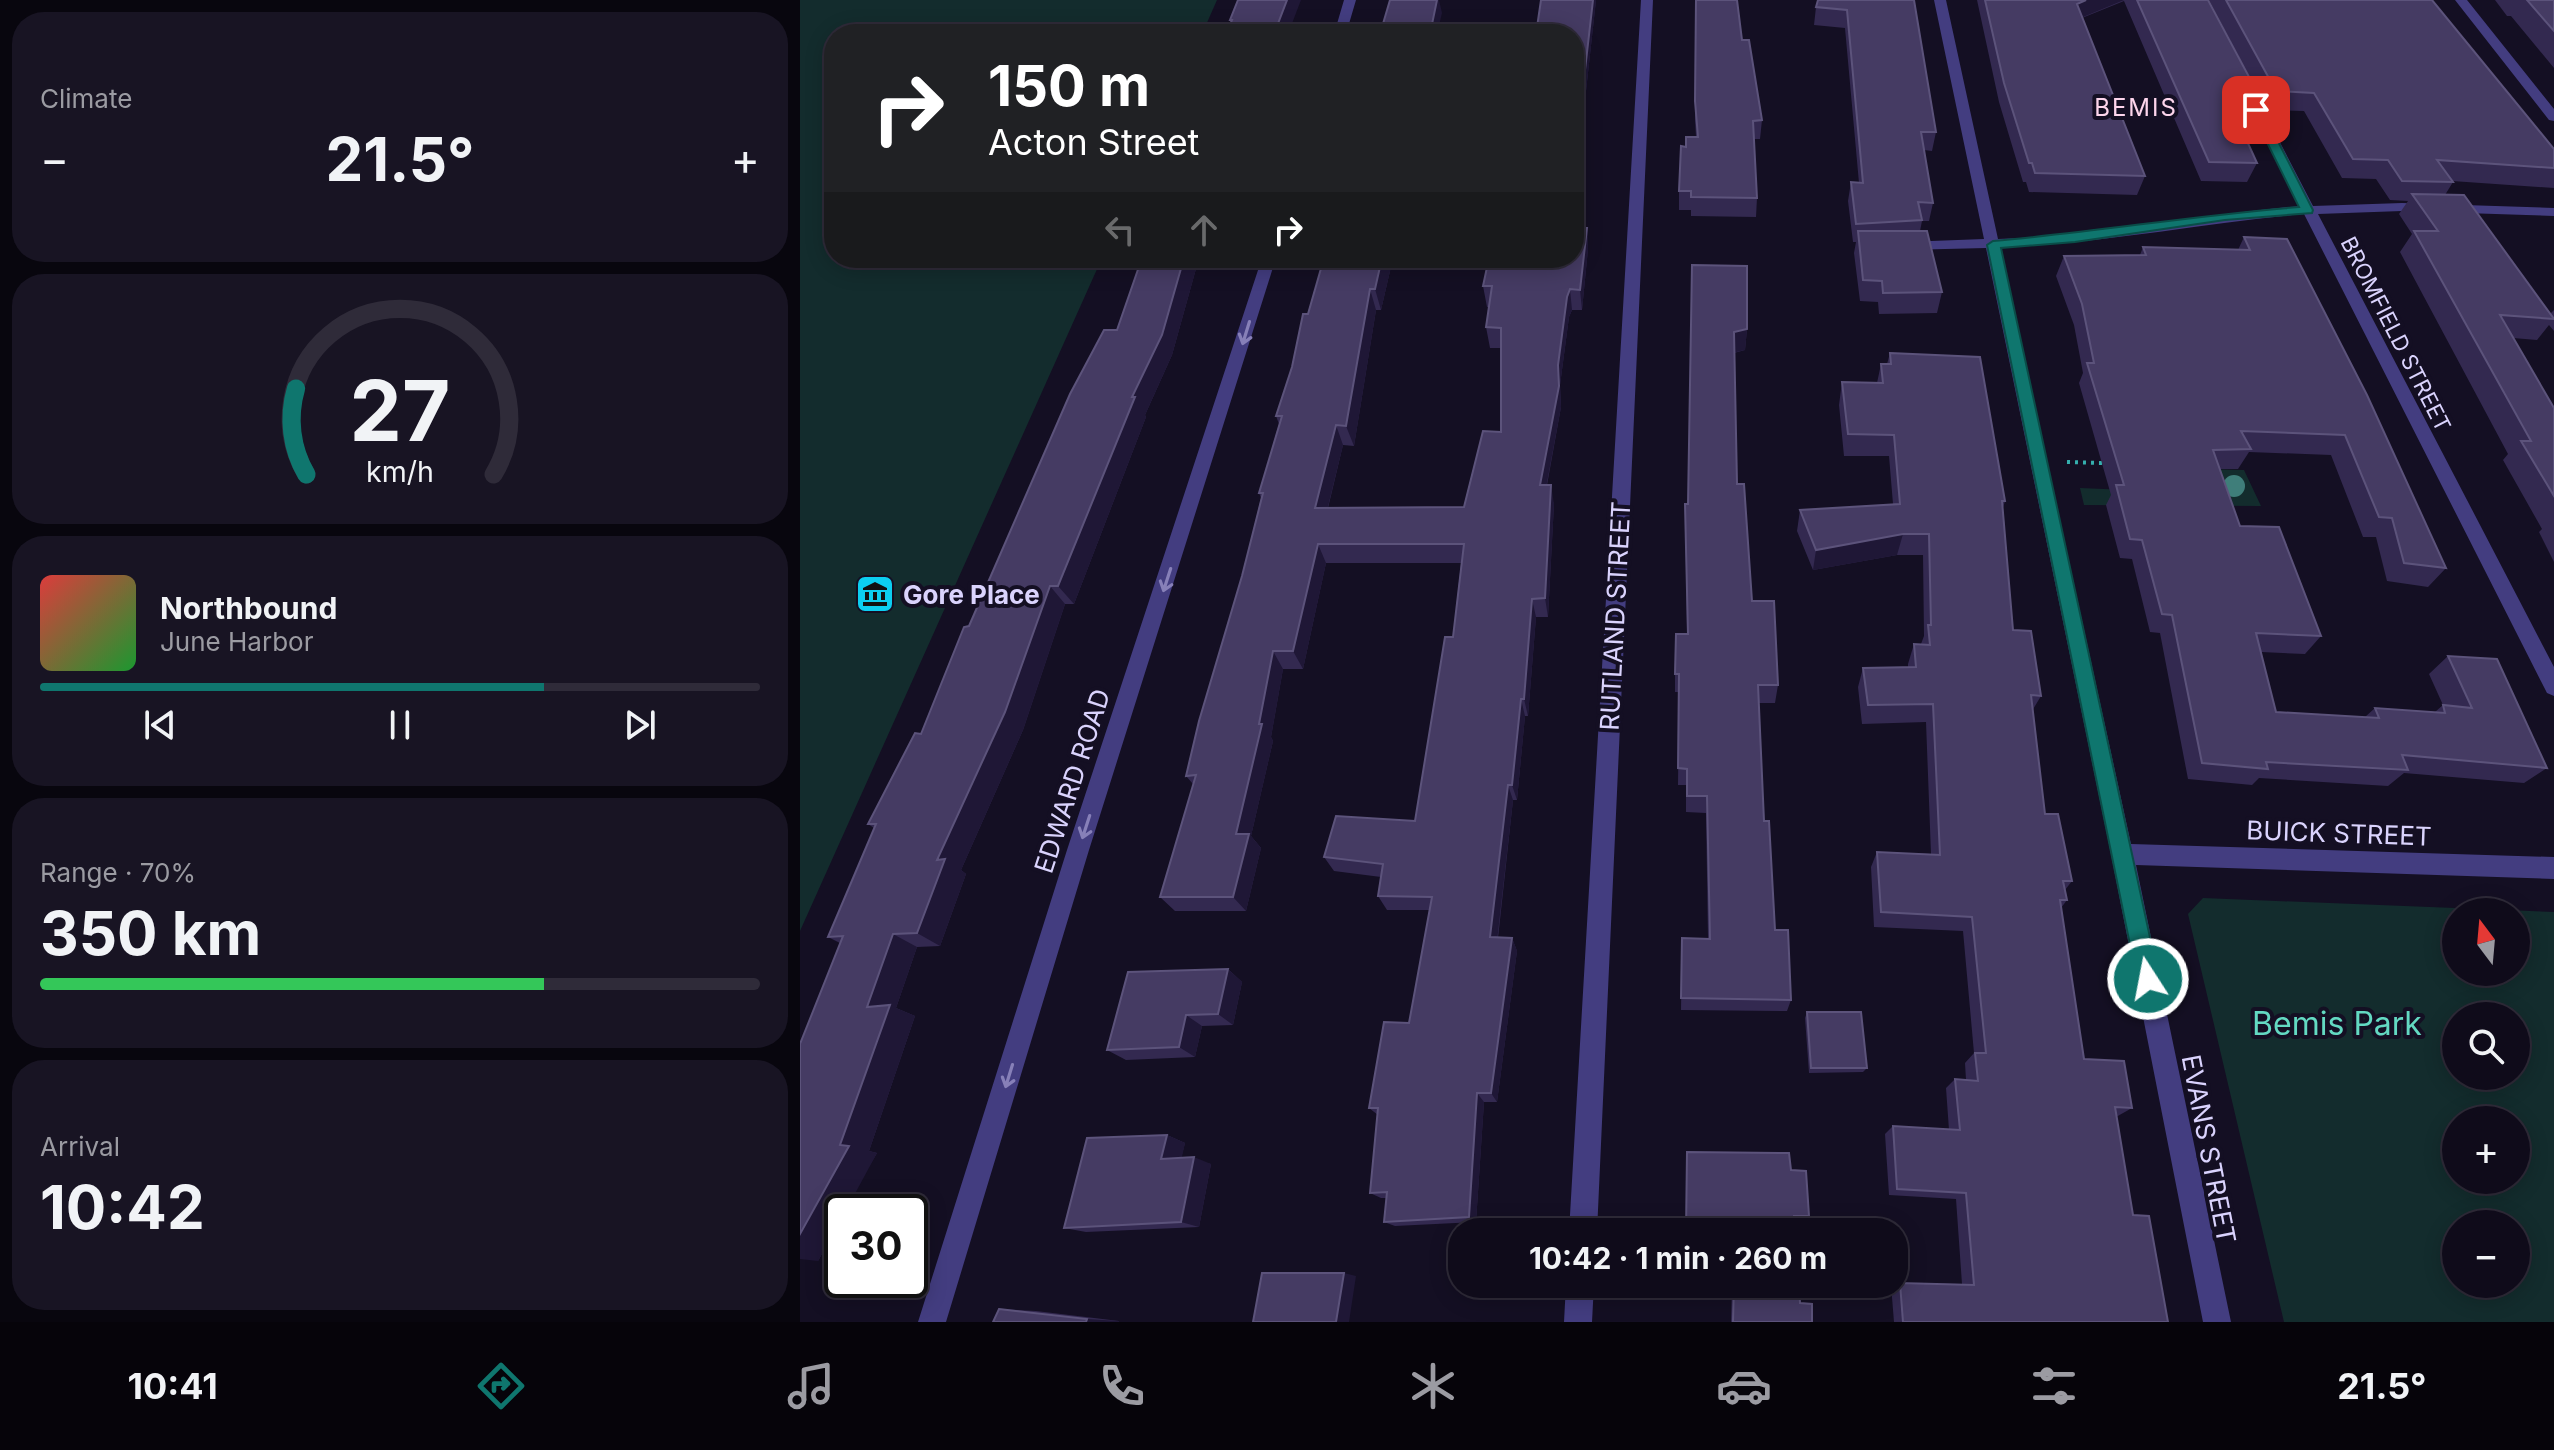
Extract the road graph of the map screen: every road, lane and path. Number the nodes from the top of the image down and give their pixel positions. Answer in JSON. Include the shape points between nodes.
{"nodes":[{"id":1,"x":1350,"y":0,"type":"edge"},
{"id":2,"x":1647,"y":0,"type":"edge"},
{"id":3,"x":1940,"y":0,"type":"edge"},
{"id":4,"x":2461,"y":0,"type":"edge"},
{"id":5,"x":1343,"y":24,"type":"edge"},
{"id":6,"x":2229,"y":55,"type":"edge"},
{"id":7,"x":2554,"y":117,"type":"edge"},
{"id":8,"x":2307,"y":210,"type":"junction"},
{"id":9,"x":2554,"y":212,"type":"edge"},
{"id":10,"x":1993,"y":245,"type":"junction"},
{"id":11,"x":1888,"y":247,"type":"edge"},
{"id":12,"x":1266,"y":268,"type":"edge"},
{"id":13,"x":2066,"y":462,"type":"dead end"},
{"id":14,"x":2103,"y":463,"type":"dead end"},
{"id":15,"x":2554,"y":687,"type":"edge"},
{"id":16,"x":2122,"y":854,"type":"junction"},
{"id":17,"x":2554,"y":868,"type":"edge"},
{"id":18,"x":1584,"y":1218,"type":"edge"},
{"id":19,"x":1579,"y":1298,"type":"edge"},
{"id":20,"x":932,"y":1322,"type":"edge"},
{"id":21,"x":1578,"y":1322,"type":"edge"},
{"id":22,"x":2217,"y":1322,"type":"edge"}],
"edges":[{"from":1,"to":5,"type":"street"},
{"from":2,"to":18,"type":"street","name":"RUTLAND STREET"},
{"from":3,"to":10,"type":"street","name":"EVANS STREET"},
{"from":4,"to":7,"type":"street"},
{"from":6,"to":8,"type":"street","name":"BROMFIELD STREET"},
{"from":8,"to":9,"type":"street"},
{"from":8,"to":10,"type":"street"},
{"from":8,"to":15,"type":"street","name":"BROMFIELD STREET"},
{"from":10,"to":11,"type":"street"},
{"from":10,"to":16,"type":"street","name":"EVANS STREET"},
{"from":12,"to":20,"type":"street","name":"EDWARD ROAD","one_way":true},
{"from":13,"to":14,"type":"path"},
{"from":16,"to":17,"type":"street","name":"BUICK STREET"},
{"from":16,"to":22,"type":"street","name":"EVANS STREET"},
{"from":19,"to":21,"type":"street"}]}
